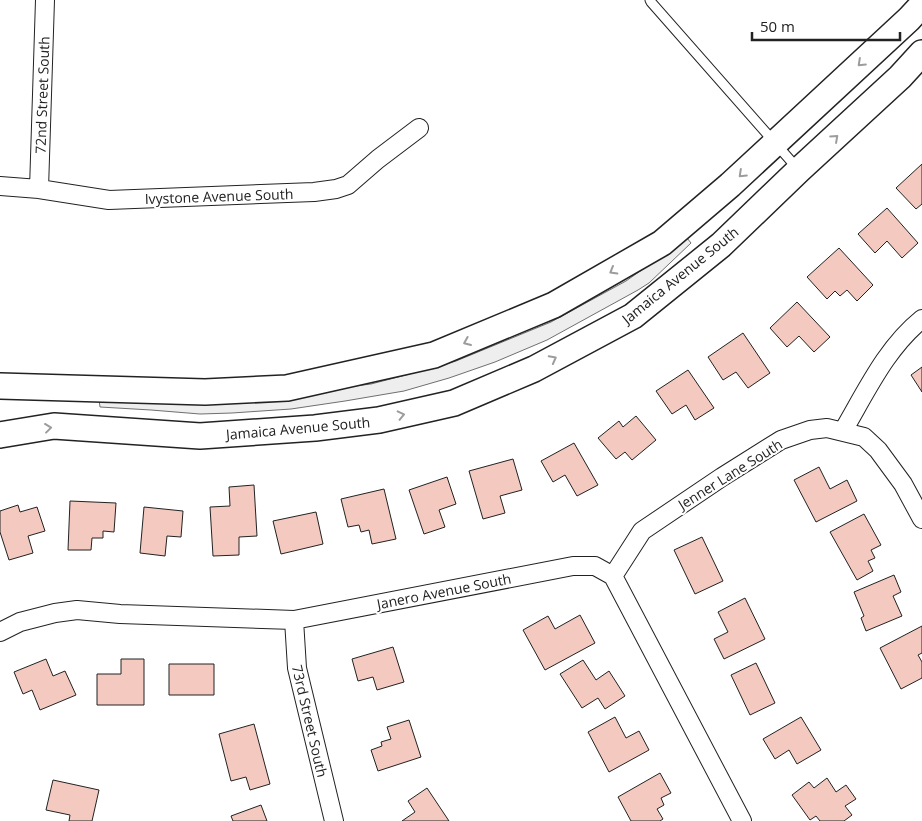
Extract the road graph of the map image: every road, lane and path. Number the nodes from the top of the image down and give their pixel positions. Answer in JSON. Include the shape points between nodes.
{"nodes":[{"id":1,"x":45,"y":0,"type":"edge"},
{"id":2,"x":650,"y":0,"type":"edge"},
{"id":3,"x":922,"y":5,"type":"edge"},
{"id":4,"x":922,"y":53,"type":"edge"},
{"id":5,"x":419,"y":128,"type":"dead end"},
{"id":6,"x":775,"y":144,"type":"junction"},
{"id":7,"x":799,"y":170,"type":"junction"},
{"id":8,"x":0,"y":186,"type":"edge"},
{"id":9,"x":39,"y":189,"type":"junction"},
{"id":10,"x":922,"y":319,"type":"edge"},
{"id":11,"x":0,"y":386,"type":"edge"},
{"id":12,"x":843,"y":432,"type":"junction"},
{"id":13,"x":0,"y":435,"type":"edge"},
{"id":14,"x":922,"y":519,"type":"edge"},
{"id":15,"x":613,"y":576,"type":"junction"},
{"id":16,"x":294,"y":620,"type":"junction"},
{"id":17,"x":0,"y":632,"type":"edge"},
{"id":18,"x":334,"y":821,"type":"edge"},
{"id":19,"x":742,"y":821,"type":"edge"}],
"edges":[{"from":1,"to":9,"type":"street","name":"72nd Street South"},
{"from":2,"to":6,"type":"lane"},
{"from":3,"to":6,"type":"street","one_way":true},
{"from":7,"to":4,"type":"street","name":"Jamaica Avenue South","one_way":true,"via":[[889,88]]},
{"from":5,"to":9,"type":"street","name":"Ivystone Avenue South","via":[[348,185],[336,189],[109,200]]},
{"from":6,"to":7,"type":"lane"},
{"from":6,"to":11,"type":"street","one_way":true,"via":[[662,243],[554,305],[434,355],[287,388],[205,392]]},
{"from":13,"to":7,"type":"street","name":"Jamaica Avenue South","one_way":true,"via":[[54,426],[200,436],[315,428],[379,420],[454,403],[534,369],[633,316],[721,246]]},
{"from":8,"to":9,"type":"street","name":"Ivystone Avenue South"},
{"from":10,"to":12,"type":"street","via":[[884,361]]},
{"from":12,"to":14,"type":"street","name":"Jenner Lane South","via":[[864,437],[878,450],[903,484]]},
{"from":12,"to":15,"type":"street","name":"Jenner Lane South","via":[[827,428],[810,430],[781,440],[642,531]]},
{"from":15,"to":16,"type":"street","name":"Janero Avenue South","via":[[595,566],[573,566]]},
{"from":15,"to":19,"type":"street"},
{"from":16,"to":17,"type":"street","name":"Janero Avenue South","via":[[77,610],[20,622]]},
{"from":16,"to":18,"type":"street","name":"73rd Street South","via":[[297,668]]}]}
